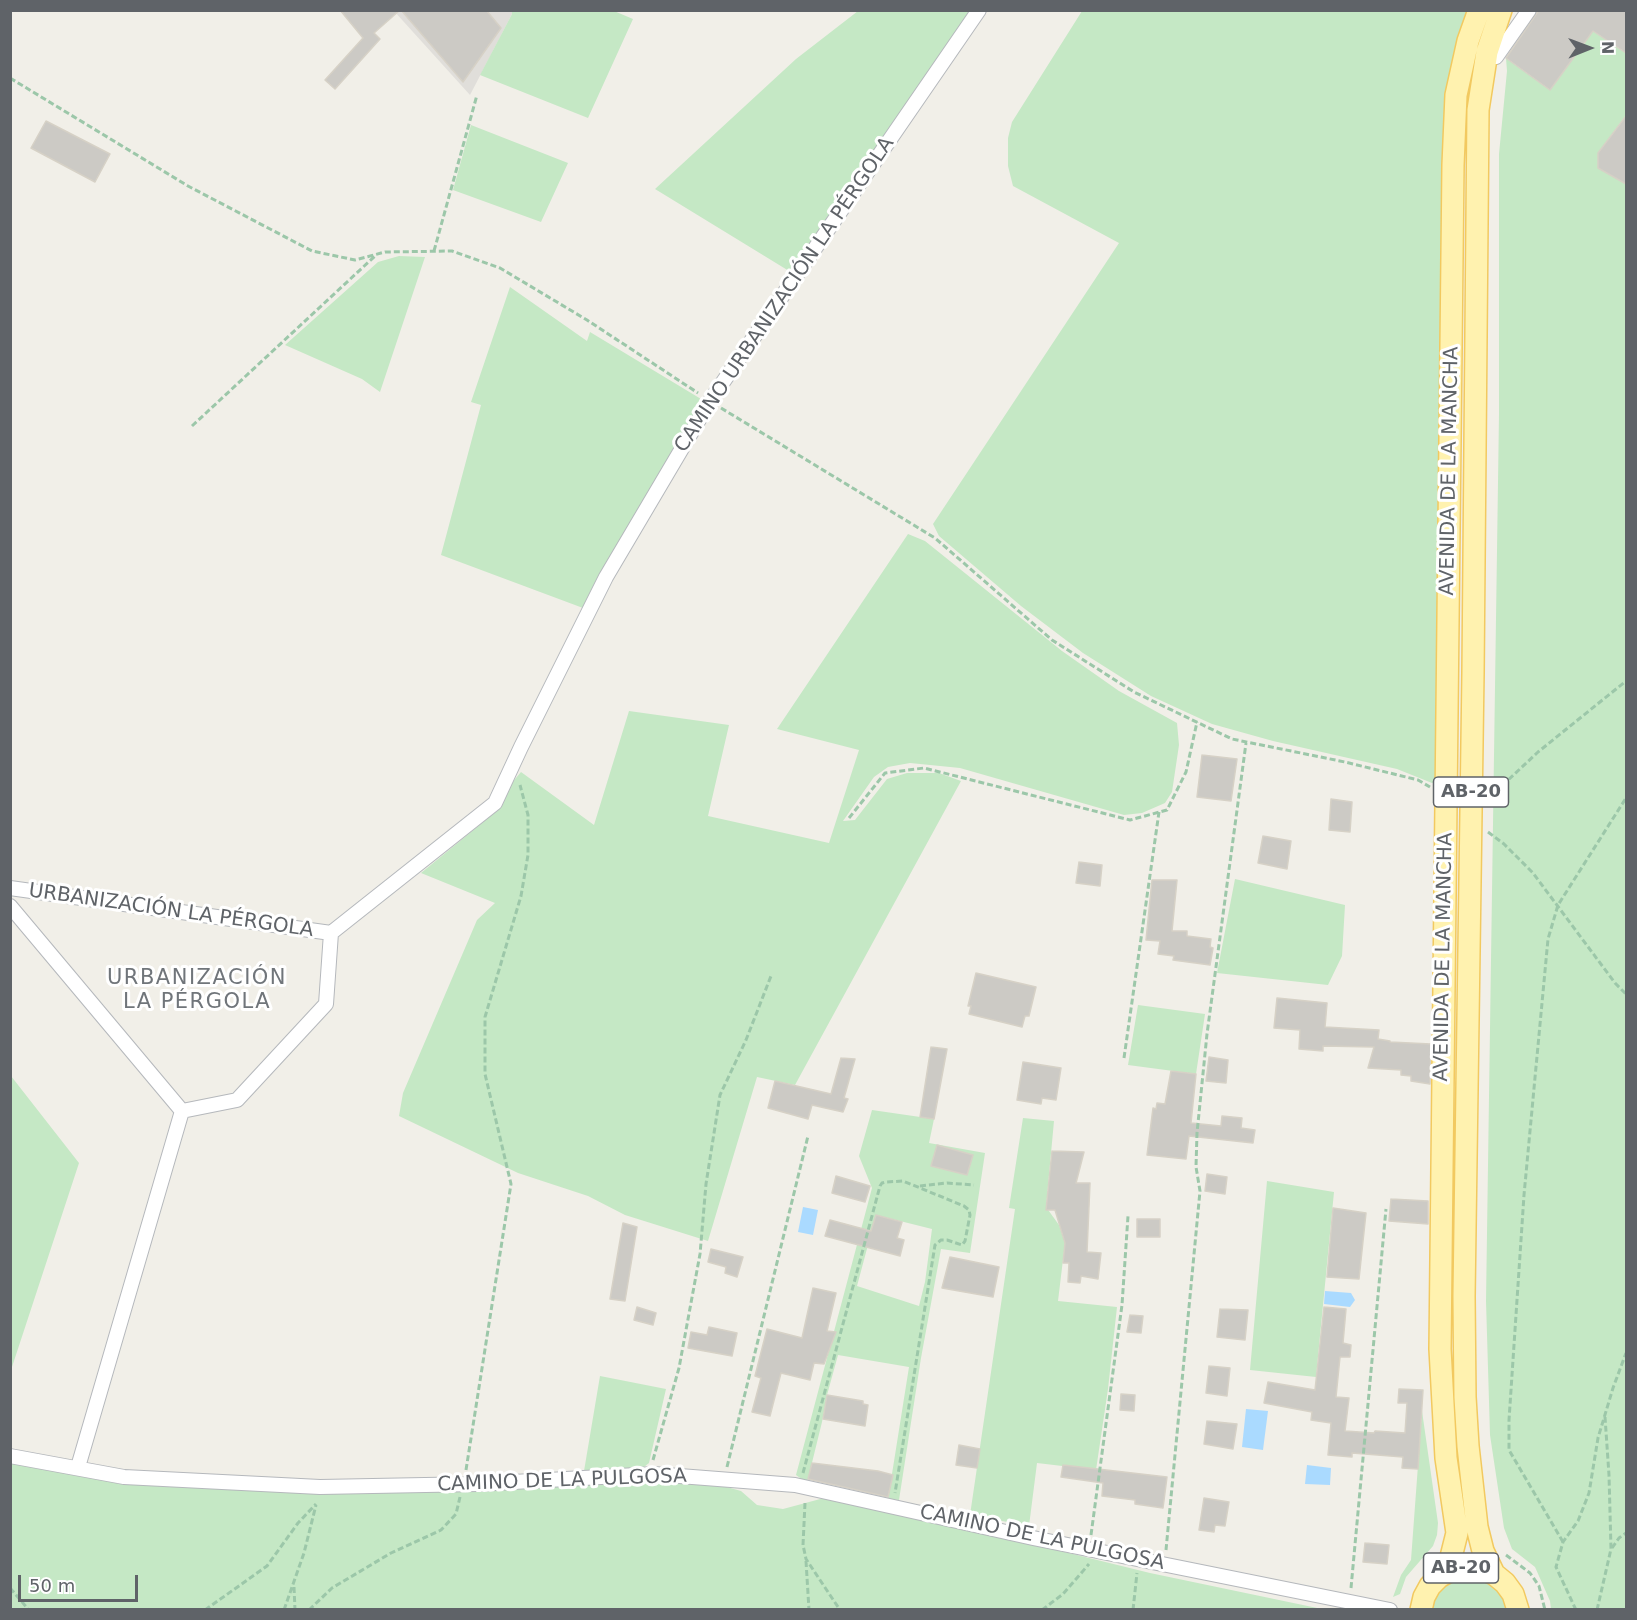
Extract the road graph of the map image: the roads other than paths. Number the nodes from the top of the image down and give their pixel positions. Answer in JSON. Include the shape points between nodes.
{"nodes":[{"id":1,"x":979,"y":10,"type":"edge"},
{"id":2,"x":1479,"y":10,"type":"edge"},
{"id":3,"x":1502,"y":10,"type":"edge"},
{"id":4,"x":1529,"y":10,"type":"edge"},
{"id":5,"x":1496,"y":57,"type":"dead end"},
{"id":6,"x":10,"y":888,"type":"edge"},
{"id":7,"x":10,"y":906,"type":"edge"},
{"id":8,"x":332,"y":933,"type":"junction"},
{"id":9,"x":182,"y":1111,"type":"junction"},
{"id":10,"x":10,"y":1456,"type":"edge"},
{"id":11,"x":78,"y":1467,"type":"junction"},
{"id":12,"x":1494,"y":1574,"type":"junction"},
{"id":13,"x":1439,"y":1578,"type":"junction"},
{"id":14,"x":1390,"y":1610,"type":"edge"},
{"id":15,"x":1421,"y":1610,"type":"edge"},
{"id":16,"x":1518,"y":1610,"type":"edge"}],
"edges":[{"from":1,"to":8,"type":"street","name":"CAMINO URBANIZACIÓN LA PÉRGOLA","via":[[710,401],[606,577],[495,803]]},
{"from":2,"to":13,"type":"main road","name":"AVENIDA DE LA MANCHA","number":"AB-20","via":[[1456,95],[1453,154],[1440,1349],[1446,1458],[1456,1533],[1453,1552]]},
{"from":3,"to":12,"type":"main road","name":"AVENIDA DE LA MANCHA","number":"AB-20","via":[[1487,52],[1478,110],[1464,1296],[1468,1446],[1477,1527]]},
{"from":4,"to":5,"type":"street"},
{"from":6,"to":8,"type":"street","name":"URBANIZACIÓN LA PÉRGOLA"},
{"from":7,"to":9,"type":"street","name":"URBANIZACIÓN LA PÉRGOLA"},
{"from":8,"to":9,"type":"street","via":[[326,1004],[237,1100]]},
{"from":9,"to":11,"type":"street"},
{"from":10,"to":11,"type":"street","name":"CAMINO DE LA PULGOSA"},
{"from":11,"to":14,"type":"street","name":"CAMINO DE LA PULGOSA","via":[[124,1477],[320,1487],[650,1474],[803,1487]]},
{"from":12,"to":13,"type":"main road","number":"AB-20","via":[[1468,1567],[1453,1569]]},
{"from":12,"to":16,"type":"main road","number":"AB-20","via":[[1509,1589]]},
{"from":13,"to":15,"type":"main road","number":"AB-20","via":[[1427,1592]]}]}
